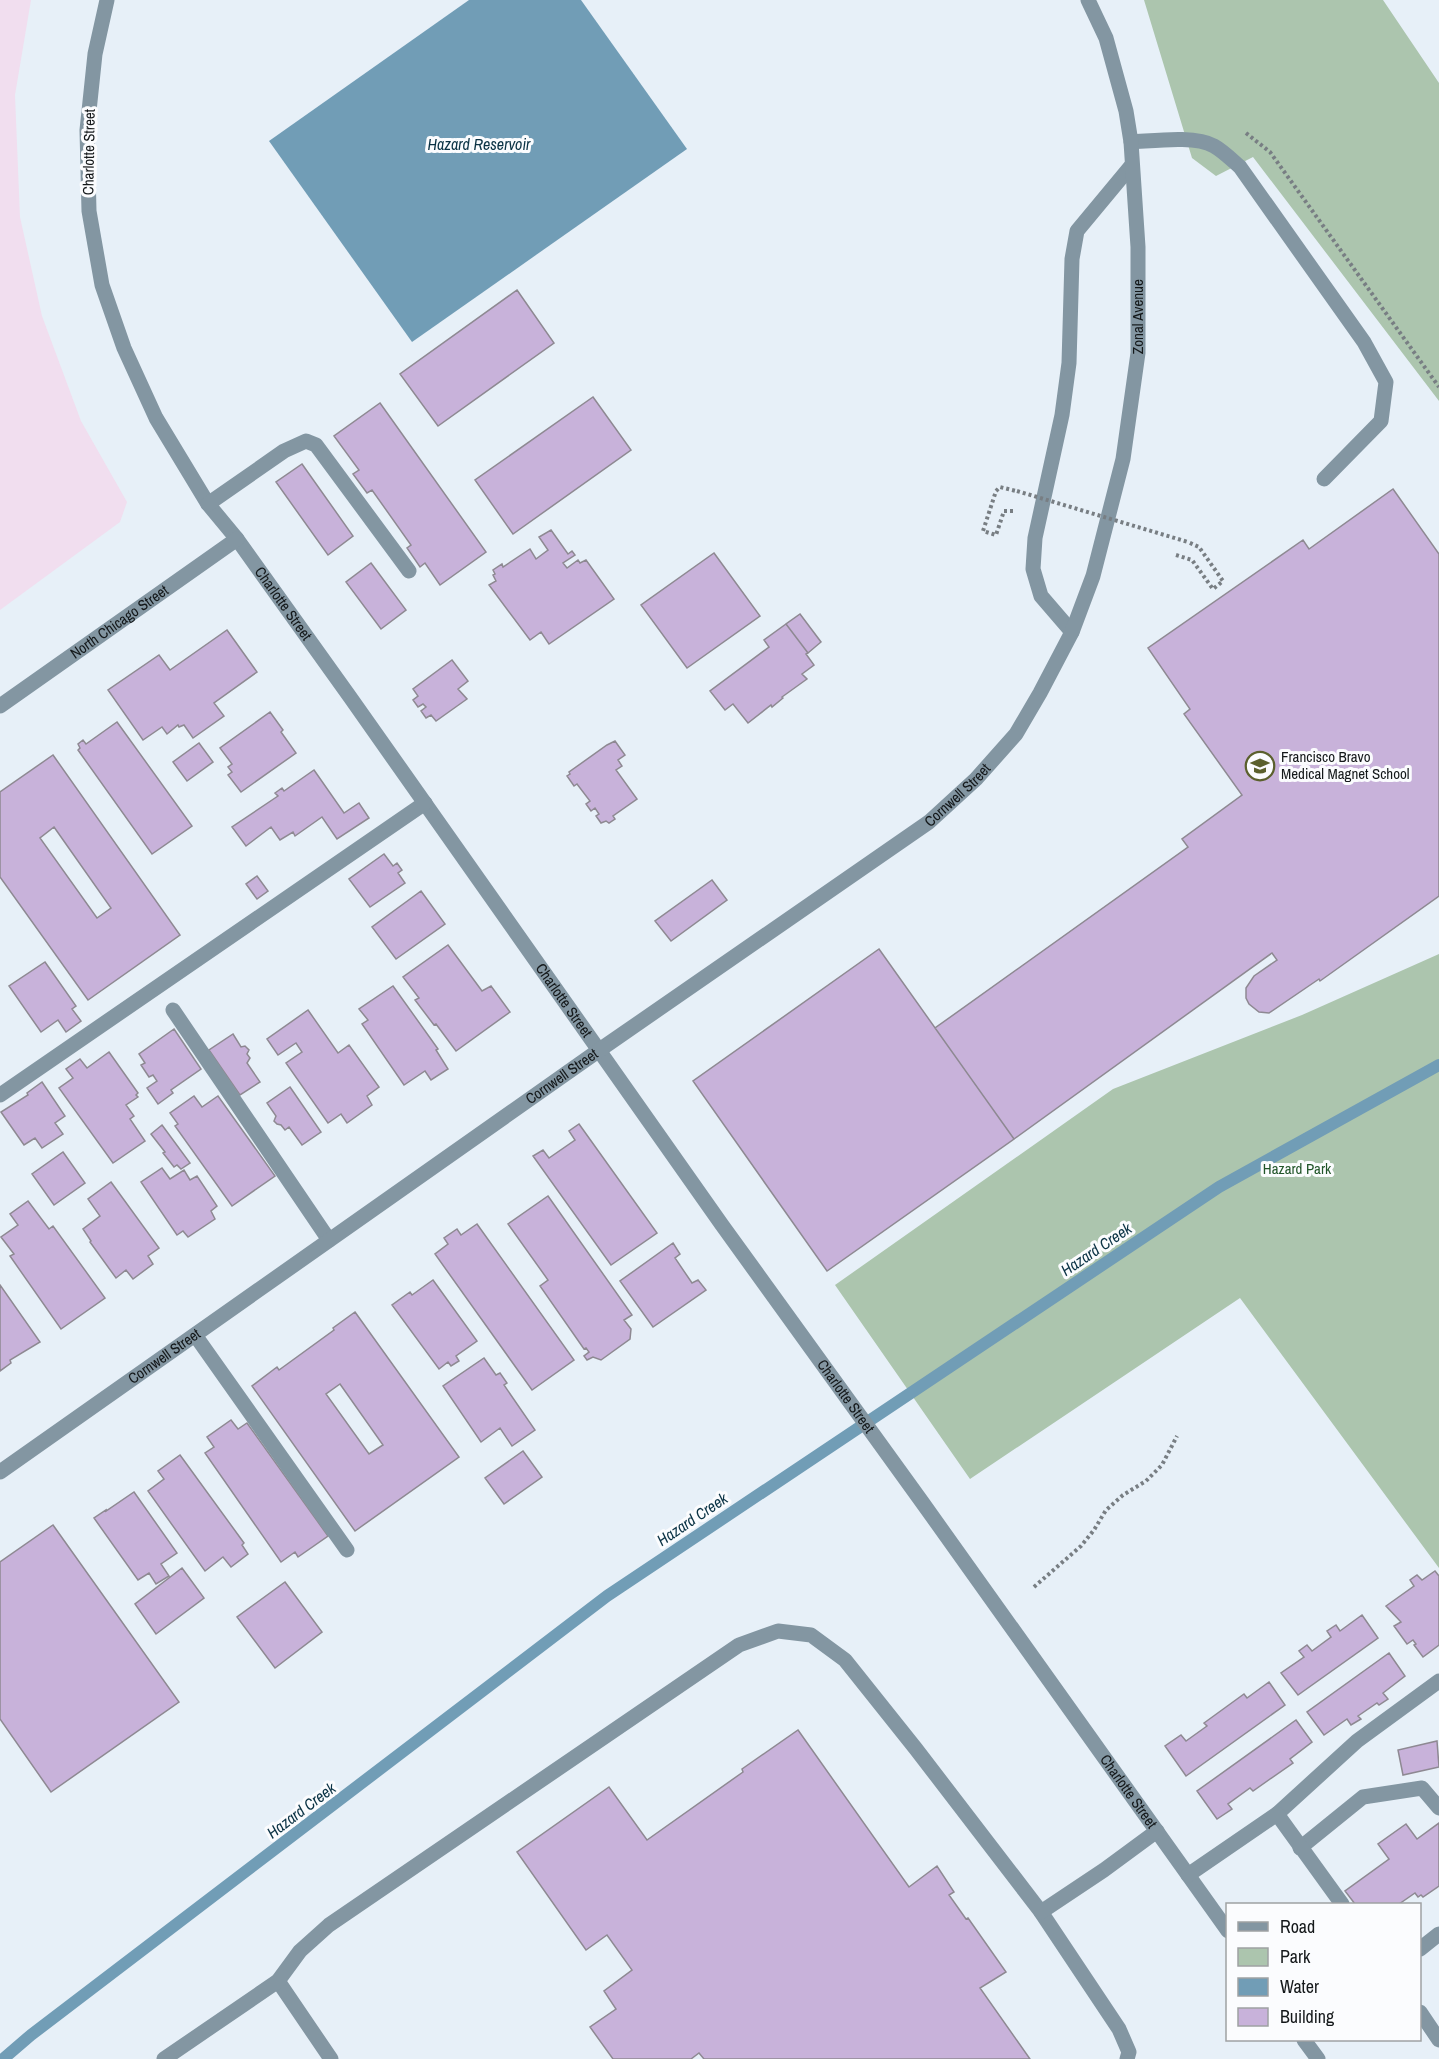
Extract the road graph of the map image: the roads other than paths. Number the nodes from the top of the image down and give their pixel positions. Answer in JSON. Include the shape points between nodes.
{"nodes":[{"id":1,"x":107,"y":0,"type":"edge"},
{"id":2,"x":1088,"y":0,"type":"edge"},
{"id":3,"x":1131,"y":142,"type":"junction"},
{"id":4,"x":1131,"y":166,"type":"junction"},
{"id":5,"x":1324,"y":479,"type":"dead end"},
{"id":6,"x":208,"y":504,"type":"junction"},
{"id":7,"x":237,"y":539,"type":"junction"},
{"id":8,"x":409,"y":572,"type":"dead end"},
{"id":9,"x":1072,"y":633,"type":"junction"},
{"id":10,"x":0,"y":706,"type":"edge"},
{"id":11,"x":425,"y":803,"type":"junction"},
{"id":12,"x":173,"y":1010,"type":"dead end"},
{"id":13,"x":598,"y":1051,"type":"junction"},
{"id":14,"x":0,"y":1095,"type":"edge"},
{"id":15,"x":329,"y":1240,"type":"junction"},
{"id":16,"x":195,"y":1335,"type":"junction"},
{"id":17,"x":0,"y":1472,"type":"edge"},
{"id":18,"x":347,"y":1550,"type":"dead end"},
{"id":19,"x":1439,"y":1681,"type":"edge"},
{"id":20,"x":1439,"y":1808,"type":"edge"},
{"id":21,"x":1277,"y":1814,"type":"junction"},
{"id":22,"x":1157,"y":1832,"type":"junction"},
{"id":23,"x":1300,"y":1848,"type":"junction"},
{"id":24,"x":1188,"y":1875,"type":"junction"},
{"id":25,"x":1341,"y":1903,"type":"edge"},
{"id":26,"x":1041,"y":1912,"type":"junction"},
{"id":27,"x":1226,"y":1931,"type":"edge"},
{"id":28,"x":1439,"y":1934,"type":"edge"},
{"id":29,"x":1421,"y":1948,"type":"edge"},
{"id":30,"x":278,"y":1981,"type":"junction"},
{"id":31,"x":1421,"y":2015,"type":"edge"},
{"id":32,"x":1439,"y":2040,"type":"edge"},
{"id":33,"x":1305,"y":2041,"type":"edge"},
{"id":34,"x":164,"y":2059,"type":"edge"},
{"id":35,"x":330,"y":2059,"type":"edge"},
{"id":36,"x":1127,"y":2059,"type":"edge"},
{"id":37,"x":1318,"y":2059,"type":"edge"}],
"edges":[{"from":1,"to":6,"type":"street","name":"Charlotte Street","via":[[95,54],[87,130],[89,211],[102,285],[124,348],[156,418]]},
{"from":2,"to":3,"type":"street","name":"Zonal Avenue","via":[[1106,38]]},
{"from":3,"to":4,"type":"street","name":"Zonal Avenue"},
{"from":3,"to":5,"type":"street","via":[[1175,140],[1213,145],[1240,167],[1364,342],[1386,382],[1381,421]]},
{"from":4,"to":9,"type":"street","name":"Zonal Avenue","via":[[1138,246],[1138,353],[1123,459],[1093,576]]},
{"from":4,"to":9,"type":"street","via":[[1077,231],[1062,415],[1035,538],[1033,568],[1041,596]]},
{"from":6,"to":7,"type":"street","name":"Charlotte Street"},
{"from":6,"to":8,"type":"street","via":[[284,451],[306,441],[316,445]]},
{"from":7,"to":10,"type":"street","name":"North Chicago Street"},
{"from":7,"to":11,"type":"street","name":"Charlotte Street"},
{"from":9,"to":13,"type":"street","name":"Cornwell Street","via":[[1016,734],[976,779],[929,822]]},
{"from":11,"to":13,"type":"street","name":"Charlotte Street"},
{"from":11,"to":14,"type":"street"},
{"from":12,"to":15,"type":"street"},
{"from":13,"to":15,"type":"street","name":"Cornwell Street"},
{"from":13,"to":22,"type":"street","name":"Charlotte Street"},
{"from":15,"to":16,"type":"street","name":"Cornwell Street"},
{"from":16,"to":17,"type":"street","name":"Cornwell Street"},
{"from":16,"to":18,"type":"street"},
{"from":19,"to":21,"type":"street","via":[[1357,1741]]},
{"from":20,"to":23,"type":"street","via":[[1422,1788],[1363,1797]]},
{"from":21,"to":23,"type":"street"},
{"from":21,"to":24,"type":"street"},
{"from":22,"to":24,"type":"street","name":"Charlotte Street"},
{"from":22,"to":26,"type":"street"},
{"from":23,"to":25,"type":"street"},
{"from":24,"to":27,"type":"street","name":"Charlotte Street"},
{"from":26,"to":30,"type":"street","via":[[845,1660],[811,1635],[778,1631],[740,1645],[329,1925],[300,1951]]},
{"from":26,"to":36,"type":"street","via":[[1119,2029],[1129,2052]]},
{"from":28,"to":29,"type":"street"},
{"from":30,"to":34,"type":"street"},
{"from":30,"to":35,"type":"street"},
{"from":31,"to":32,"type":"street"},
{"from":33,"to":37,"type":"street"}]}
